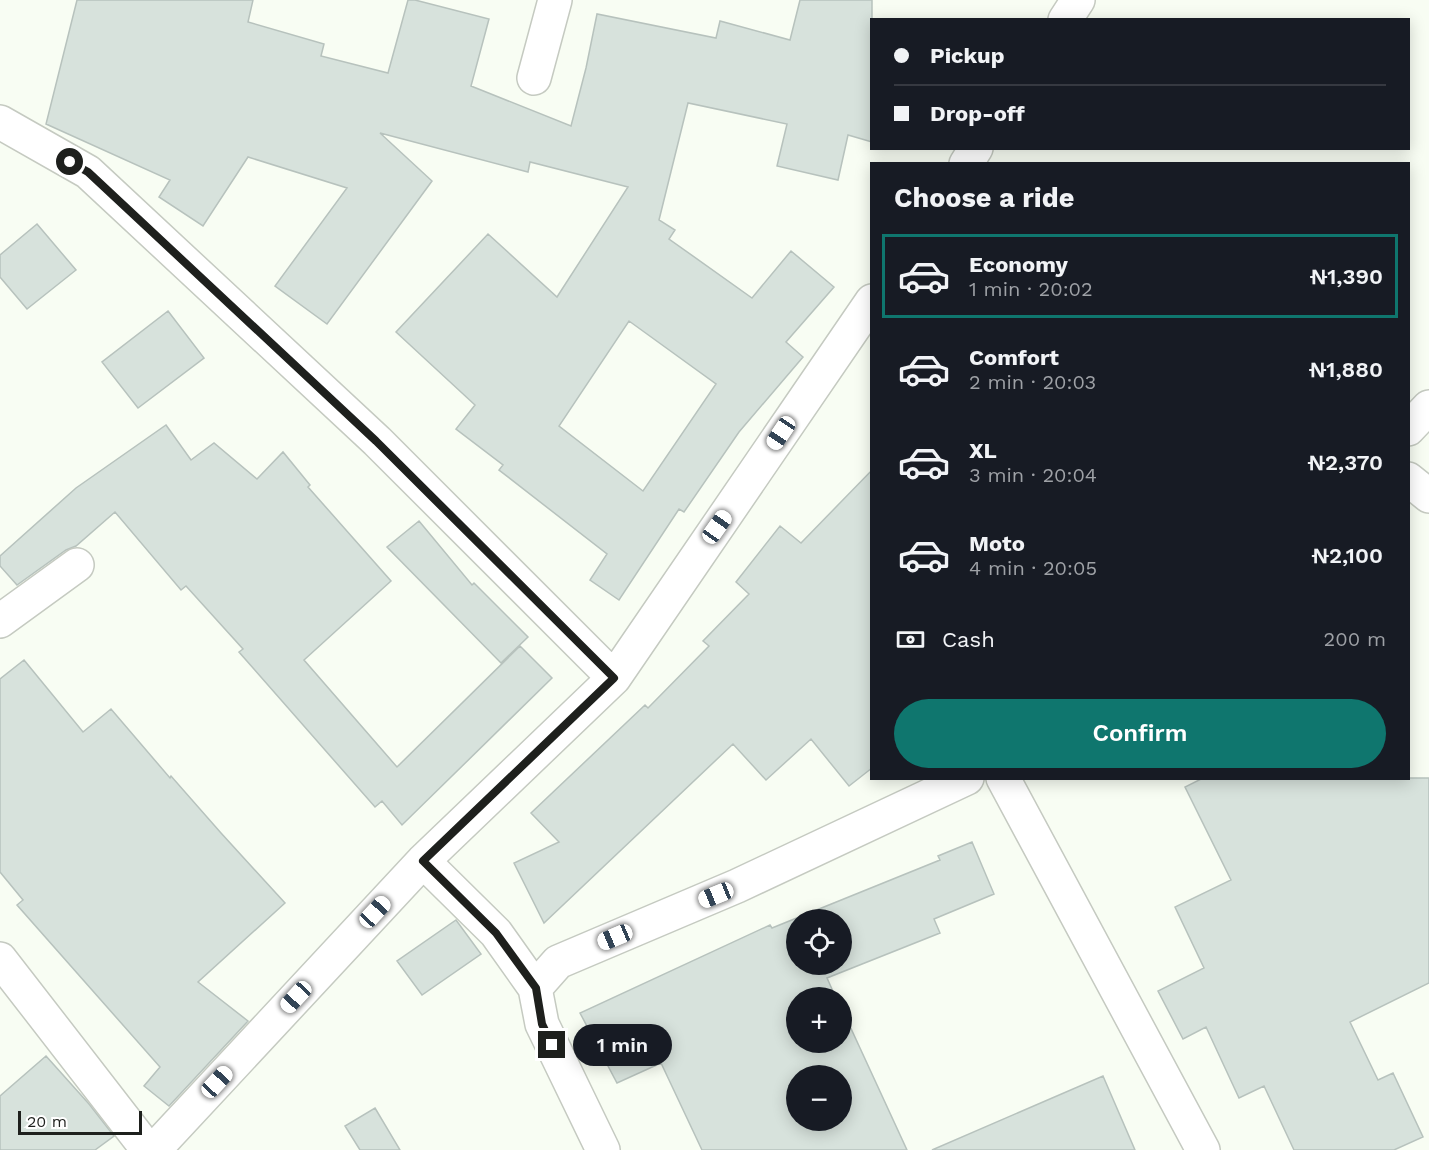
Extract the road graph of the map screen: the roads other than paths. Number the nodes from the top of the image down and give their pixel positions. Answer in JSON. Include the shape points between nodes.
{"nodes":[{"id":1,"x":555,"y":0,"type":"edge"},
{"id":2,"x":1078,"y":0,"type":"edge"},
{"id":3,"x":1066,"y":18,"type":"edge"},
{"id":4,"x":534,"y":78,"type":"dead end"},
{"id":5,"x":0,"y":122,"type":"edge"},
{"id":6,"x":870,"y":304,"type":"edge"},
{"id":7,"x":1429,"y":406,"type":"edge"},
{"id":8,"x":1410,"y":427,"type":"edge"},
{"id":9,"x":1410,"y":480,"type":"edge"},
{"id":10,"x":1429,"y":496,"type":"edge"},
{"id":11,"x":77,"y":565,"type":"dead end"},
{"id":12,"x":0,"y":621,"type":"edge"},
{"id":13,"x":614,"y":678,"type":"junction"},
{"id":14,"x":963,"y":780,"type":"edge"},
{"id":15,"x":1003,"y":780,"type":"edge"},
{"id":16,"x":423,"y":861,"type":"junction"},
{"id":17,"x":0,"y":959,"type":"edge"},
{"id":18,"x":536,"y":988,"type":"junction"},
{"id":19,"x":148,"y":1150,"type":"edge"},
{"id":20,"x":154,"y":1150,"type":"edge"},
{"id":21,"x":603,"y":1150,"type":"edge"},
{"id":22,"x":1203,"y":1150,"type":"edge"}],
"edges":[{"from":1,"to":4,"type":"street"},
{"from":2,"to":3,"type":"street"},
{"from":5,"to":13,"type":"street","via":[[88,172],[376,441]]},
{"from":6,"to":13,"type":"street"},
{"from":7,"to":8,"type":"street"},
{"from":9,"to":10,"type":"street"},
{"from":11,"to":12,"type":"street"},
{"from":13,"to":16,"type":"street"},
{"from":14,"to":18,"type":"street","via":[[737,886],[558,962]]},
{"from":15,"to":22,"type":"street"},
{"from":16,"to":18,"type":"street","via":[[496,933]]},
{"from":16,"to":20,"type":"street"},
{"from":17,"to":19,"type":"street"},
{"from":18,"to":21,"type":"street","via":[[542,1024]]}]}
